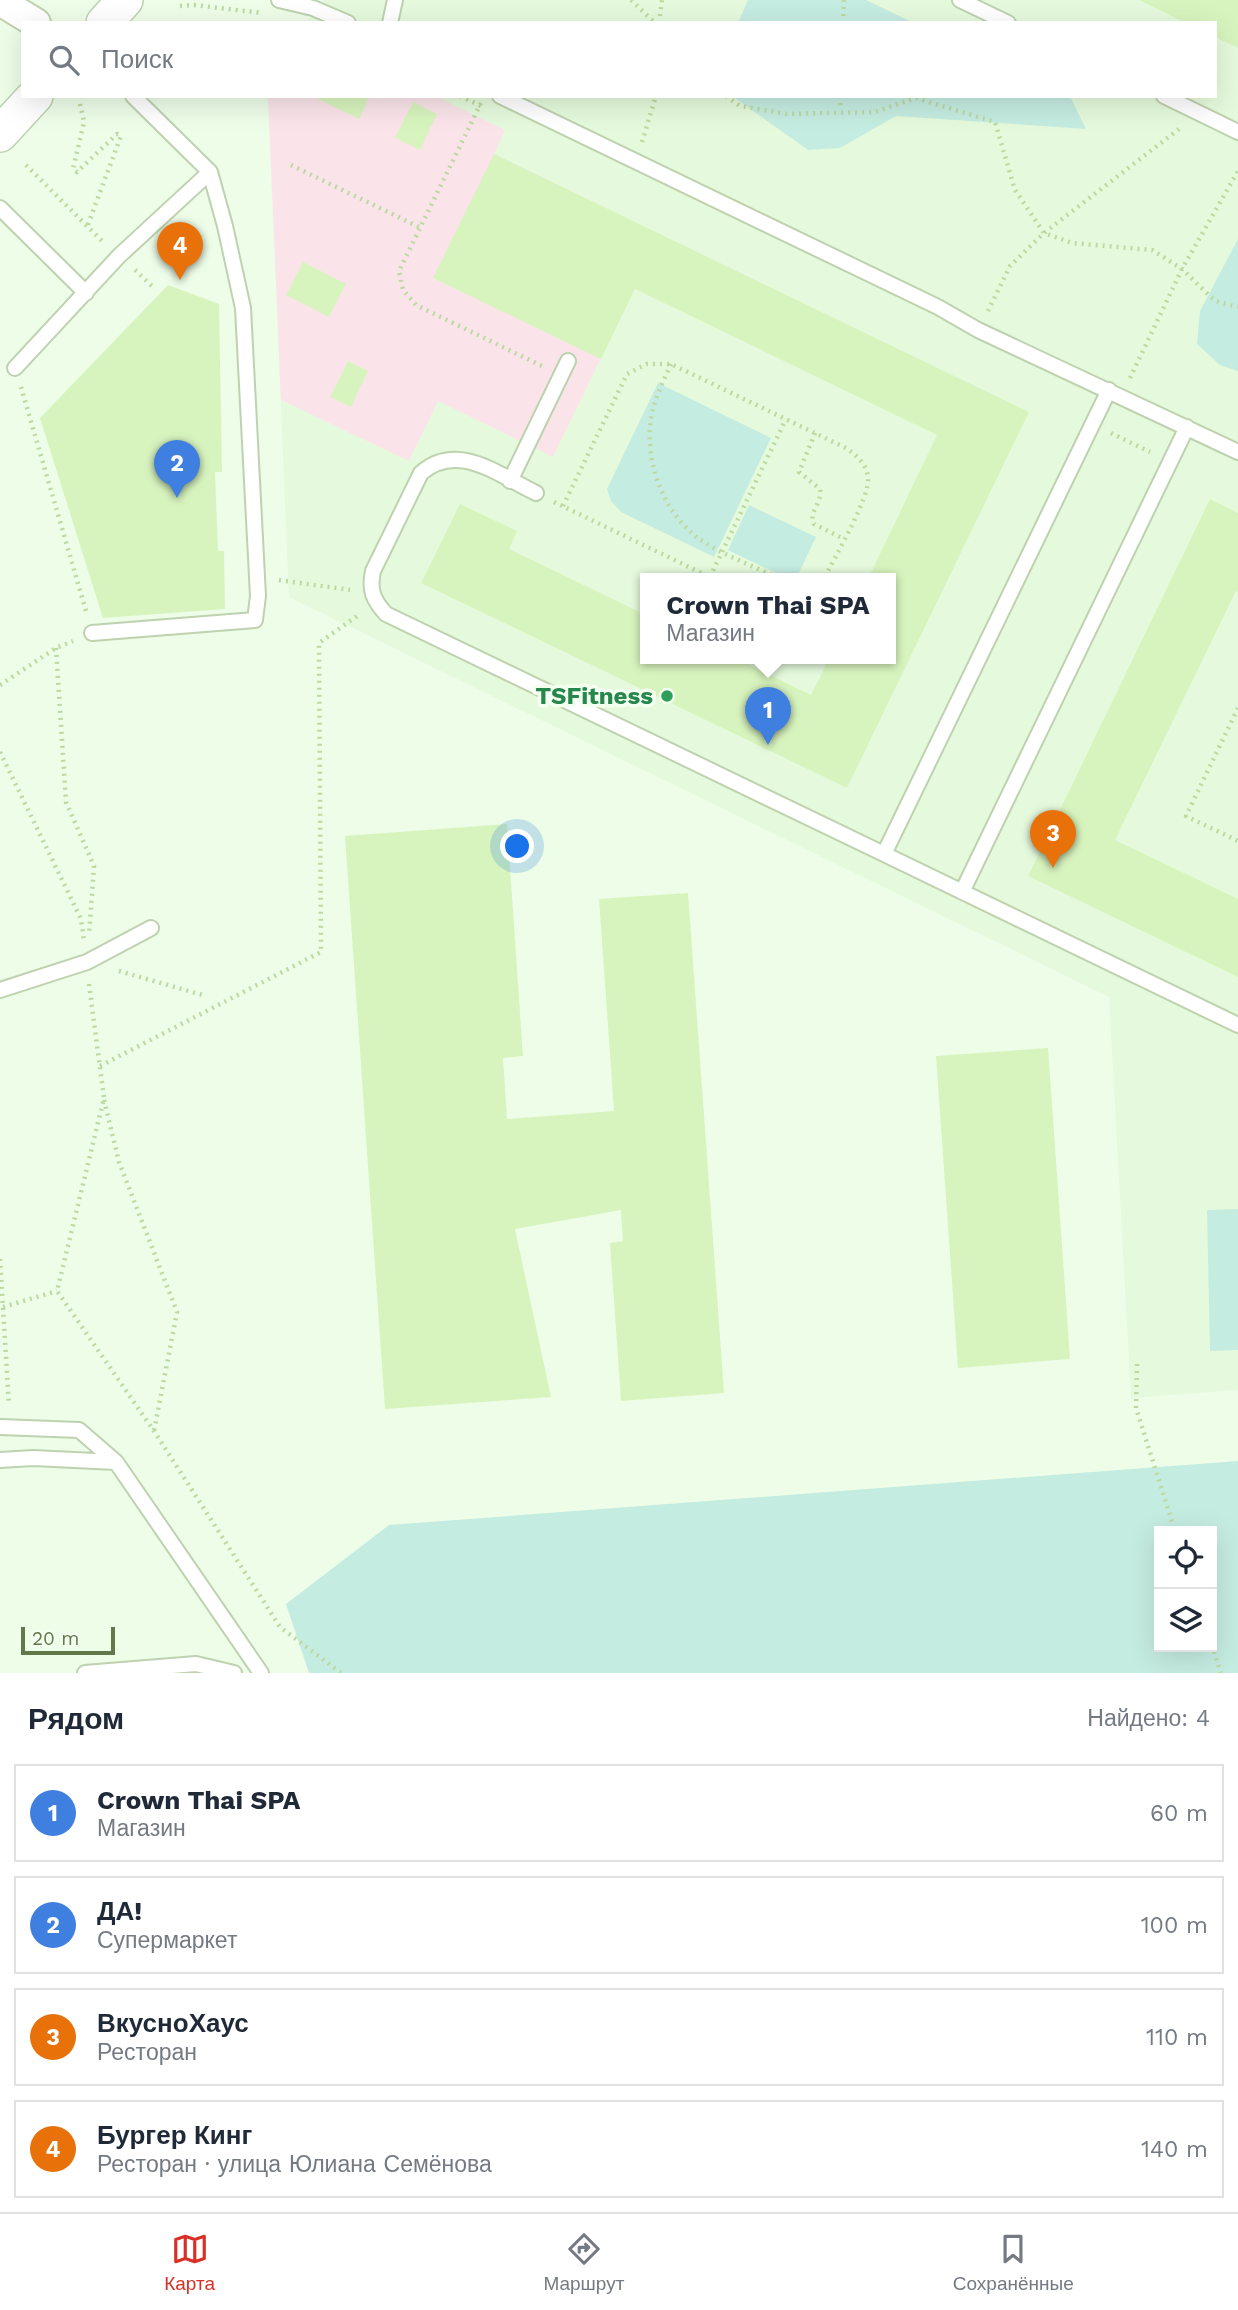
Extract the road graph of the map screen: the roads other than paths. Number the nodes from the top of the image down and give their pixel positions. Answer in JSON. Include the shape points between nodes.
{"nodes":[{"id":1,"x":125,"y":0,"type":"edge"},
{"id":2,"x":395,"y":0,"type":"edge"},
{"id":3,"x":960,"y":0,"type":"edge"},
{"id":4,"x":0,"y":1,"type":"edge"},
{"id":5,"x":277,"y":7,"type":"edge"},
{"id":6,"x":33,"y":21,"type":"edge"},
{"id":7,"x":106,"y":21,"type":"edge"},
{"id":8,"x":343,"y":21,"type":"edge"},
{"id":9,"x":390,"y":21,"type":"edge"},
{"id":10,"x":1004,"y":21,"type":"edge"},
{"id":11,"x":33,"y":98,"type":"edge"},
{"id":12,"x":135,"y":98,"type":"edge"},
{"id":13,"x":504,"y":98,"type":"edge"},
{"id":14,"x":1168,"y":98,"type":"edge"},
{"id":15,"x":1238,"y":132,"type":"edge"},
{"id":16,"x":0,"y":134,"type":"edge"},
{"id":17,"x":210,"y":172,"type":"junction"},
{"id":18,"x":0,"y":208,"type":"edge"},
{"id":19,"x":86,"y":293,"type":"junction"},
{"id":20,"x":568,"y":361,"type":"dead end"},
{"id":21,"x":15,"y":368,"type":"road end"},
{"id":22,"x":1109,"y":390,"type":"junction"},
{"id":23,"x":1187,"y":427,"type":"junction"},
{"id":24,"x":1238,"y":452,"type":"edge"},
{"id":25,"x":510,"y":481,"type":"junction"},
{"id":26,"x":536,"y":493,"type":"dead end"},
{"id":27,"x":92,"y":633,"type":"road end"},
{"id":28,"x":884,"y":854,"type":"junction"},
{"id":29,"x":962,"y":892,"type":"junction"},
{"id":30,"x":151,"y":928,"type":"dead end"},
{"id":31,"x":0,"y":990,"type":"edge"},
{"id":32,"x":1238,"y":1025,"type":"edge"},
{"id":33,"x":5,"y":1427,"type":"edge"},
{"id":34,"x":0,"y":1461,"type":"edge"},
{"id":35,"x":116,"y":1462,"type":"junction"},
{"id":36,"x":85,"y":1673,"type":"edge"},
{"id":37,"x":234,"y":1673,"type":"edge"},
{"id":38,"x":261,"y":1673,"type":"edge"}],
"edges":[{"from":1,"to":7,"type":"street"},
{"from":2,"to":9,"type":"lane"},
{"from":3,"to":10,"type":"lane"},
{"from":4,"to":6,"type":"street"},
{"from":5,"to":8,"type":"lane","via":[[313,8]]},
{"from":11,"to":16,"type":"street"},
{"from":12,"to":17,"type":"lane"},
{"from":13,"to":22,"type":"lane"},
{"from":14,"to":15,"type":"lane"},
{"from":17,"to":19,"type":"lane"},
{"from":17,"to":27,"type":"lane","via":[[243,308],[258,596],[255,620]]},
{"from":18,"to":19,"type":"lane"},
{"from":19,"to":21,"type":"lane"},
{"from":20,"to":25,"type":"lane"},
{"from":22,"to":23,"type":"lane"},
{"from":22,"to":28,"type":"lane"},
{"from":23,"to":24,"type":"lane"},
{"from":23,"to":29,"type":"lane"},
{"from":25,"to":26,"type":"lane"},
{"from":25,"to":28,"type":"lane","via":[[462,458],[443,458],[421,473],[373,572],[374,598],[386,614]]},
{"from":28,"to":29,"type":"lane"},
{"from":29,"to":32,"type":"lane"},
{"from":30,"to":31,"type":"lane","via":[[87,962]]},
{"from":33,"to":35,"type":"lane","via":[[79,1430]]},
{"from":34,"to":35,"type":"lane"},
{"from":35,"to":38,"type":"lane"},
{"from":36,"to":37,"type":"lane","via":[[196,1664]]}]}
